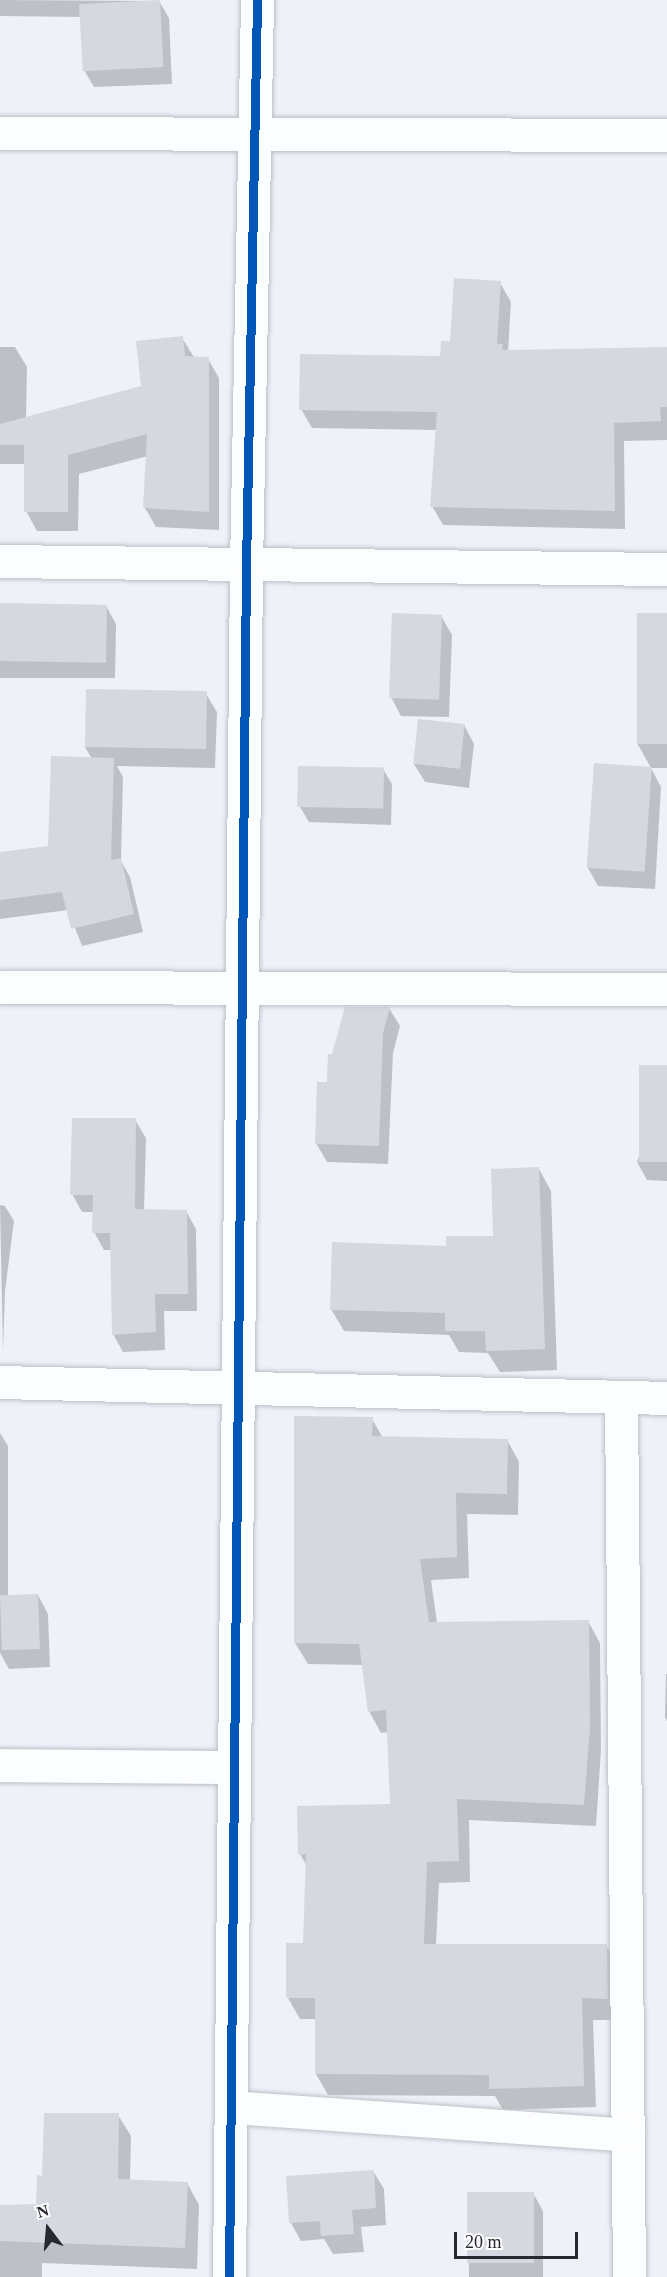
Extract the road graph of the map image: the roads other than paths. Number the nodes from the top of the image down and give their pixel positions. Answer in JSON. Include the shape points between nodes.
{"nodes":[{"id":1,"x":257,"y":0,"type":"edge"},
{"id":2,"x":0,"y":134,"type":"edge"},
{"id":3,"x":256,"y":135,"type":"junction"},
{"id":4,"x":667,"y":135,"type":"edge"},
{"id":5,"x":0,"y":561,"type":"edge"},
{"id":6,"x":246,"y":565,"type":"junction"},
{"id":7,"x":667,"y":569,"type":"edge"},
{"id":8,"x":0,"y":987,"type":"edge"},
{"id":9,"x":242,"y":988,"type":"junction"},
{"id":10,"x":667,"y":989,"type":"edge"},
{"id":11,"x":0,"y":1382,"type":"edge"},
{"id":12,"x":238,"y":1387,"type":"junction"},
{"id":13,"x":621,"y":1398,"type":"junction"},
{"id":14,"x":667,"y":1398,"type":"edge"},
{"id":15,"x":0,"y":1765,"type":"edge"},
{"id":16,"x":234,"y":1767,"type":"junction"},
{"id":17,"x":231,"y":2107,"type":"junction"},
{"id":18,"x":628,"y":2135,"type":"junction"},
{"id":19,"x":229,"y":2277,"type":"edge"},
{"id":20,"x":629,"y":2277,"type":"edge"}],
"edges":[{"from":1,"to":3,"type":"street"},
{"from":2,"to":3,"type":"street"},
{"from":3,"to":4,"type":"street"},
{"from":3,"to":6,"type":"street"},
{"from":5,"to":6,"type":"street"},
{"from":6,"to":7,"type":"street"},
{"from":6,"to":9,"type":"street"},
{"from":8,"to":9,"type":"street"},
{"from":9,"to":10,"type":"street"},
{"from":9,"to":12,"type":"street"},
{"from":11,"to":12,"type":"street"},
{"from":12,"to":13,"type":"street"},
{"from":12,"to":16,"type":"street"},
{"from":13,"to":14,"type":"street"},
{"from":13,"to":18,"type":"street"},
{"from":15,"to":16,"type":"street"},
{"from":16,"to":17,"type":"street"},
{"from":17,"to":18,"type":"street"},
{"from":17,"to":19,"type":"street"},
{"from":18,"to":20,"type":"street"}]}
